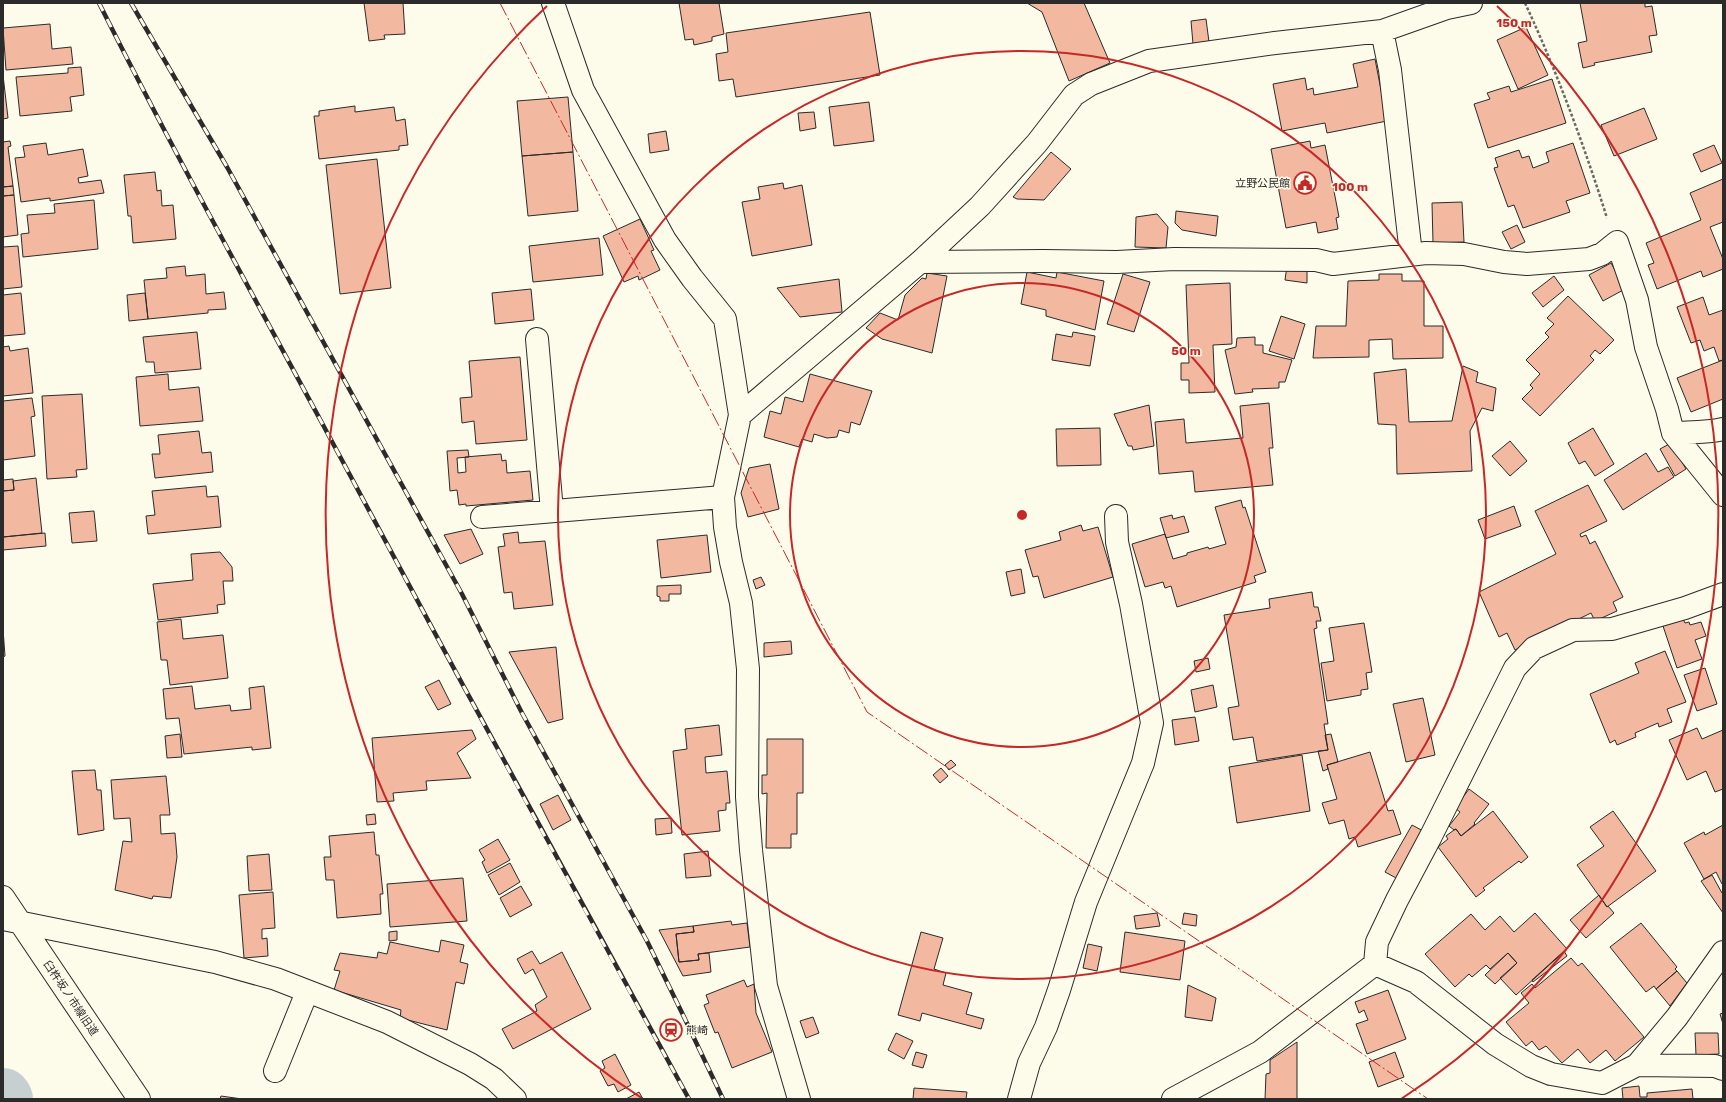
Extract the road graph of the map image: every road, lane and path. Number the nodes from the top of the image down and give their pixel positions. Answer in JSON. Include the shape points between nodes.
{"nodes":[{"id":1,"x":553,"y":3,"type":"edge"},
{"id":2,"x":1471,"y":3,"type":"edge"},
{"id":3,"x":1525,"y":3,"type":"edge"},
{"id":4,"x":1447,"y":5,"type":"edge"},
{"id":5,"x":1382,"y":31,"type":"junction"},
{"id":6,"x":1617,"y":242,"type":"junction"},
{"id":7,"x":1411,"y":254,"type":"junction"},
{"id":8,"x":920,"y":262,"type":"junction"},
{"id":9,"x":537,"y":338,"type":"dead end"},
{"id":10,"x":740,"y":415,"type":"junction"},
{"id":11,"x":1723,"y":429,"type":"edge"},
{"id":12,"x":1673,"y":433,"type":"junction"},
{"id":13,"x":1723,"y":495,"type":"edge"},
{"id":14,"x":724,"y":497,"type":"junction"},
{"id":15,"x":552,"y":511,"type":"junction"},
{"id":16,"x":1116,"y":516,"type":"dead end"},
{"id":17,"x":482,"y":517,"type":"dead end"},
{"id":18,"x":1723,"y":594,"type":"edge"},
{"id":19,"x":3,"y":897,"type":"edge"},
{"id":20,"x":11,"y":920,"type":"edge"},
{"id":21,"x":1723,"y":952,"type":"edge"},
{"id":22,"x":1375,"y":964,"type":"junction"},
{"id":23,"x":304,"y":999,"type":"junction"},
{"id":24,"x":1637,"y":1065,"type":"junction"},
{"id":25,"x":1723,"y":1069,"type":"edge"},
{"id":26,"x":275,"y":1071,"type":"dead end"},
{"id":27,"x":1602,"y":1091,"type":"edge"},
{"id":28,"x":139,"y":1099,"type":"edge"},
{"id":29,"x":514,"y":1099,"type":"edge"},
{"id":30,"x":799,"y":1099,"type":"edge"},
{"id":31,"x":1018,"y":1099,"type":"edge"},
{"id":32,"x":1173,"y":1099,"type":"edge"}],
"edges":[{"from":1,"to":10,"type":"street","via":[[586,97],[666,240],[725,319]]},
{"from":2,"to":4,"type":"street"},
{"from":3,"to":6,"type":"path","via":[[1570,111],[1611,232]]},
{"from":4,"to":5,"type":"street"},
{"from":5,"to":7,"type":"street","via":[[1390,70]]},
{"from":5,"to":8,"type":"street","via":[[1149,61],[1091,84],[1074,95],[1037,143],[980,206]]},
{"from":6,"to":7,"type":"street","via":[[1602,254],[1588,259],[1528,264],[1464,254]]},
{"from":6,"to":12,"type":"street"},
{"from":7,"to":8,"type":"street","via":[[1333,264],[1316,260],[1182,259],[1117,262]]},
{"from":8,"to":10,"type":"street"},
{"from":9,"to":15,"type":"street"},
{"from":10,"to":14,"type":"street"},
{"from":11,"to":12,"type":"street","via":[[1711,432]]},
{"from":12,"to":13,"type":"street"},
{"from":14,"to":15,"type":"street"},
{"from":14,"to":30,"type":"street","via":[[726,534],[741,603],[748,669],[747,797],[766,986]]},
{"from":15,"to":17,"type":"street"},
{"from":16,"to":31,"type":"street","via":[[1117,542],[1152,723],[1143,763],[1086,902],[1059,990],[1046,1027],[1029,1063]]},
{"from":18,"to":22,"type":"street","via":[[1685,608],[1612,628],[1573,630],[1534,648],[1515,668],[1432,836],[1396,900],[1377,942]]},
{"from":19,"to":20,"type":"street","name":"臼杵坂ノ市線旧道"},
{"from":20,"to":23,"type":"street","via":[[215,962],[276,979]]},
{"from":20,"to":28,"type":"street","name":"臼杵坂ノ市線旧道"},
{"from":21,"to":24,"type":"street","via":[[1677,1017]]},
{"from":22,"to":27,"type":"street","via":[[1416,982],[1494,1044],[1531,1066]]},
{"from":22,"to":32,"type":"street","via":[[1260,1052]]},
{"from":23,"to":26,"type":"street"},
{"from":23,"to":29,"type":"street","via":[[387,1022],[470,1064],[494,1079]]},
{"from":24,"to":25,"type":"street","via":[[1715,1066]]},
{"from":24,"to":27,"type":"street"}]}
